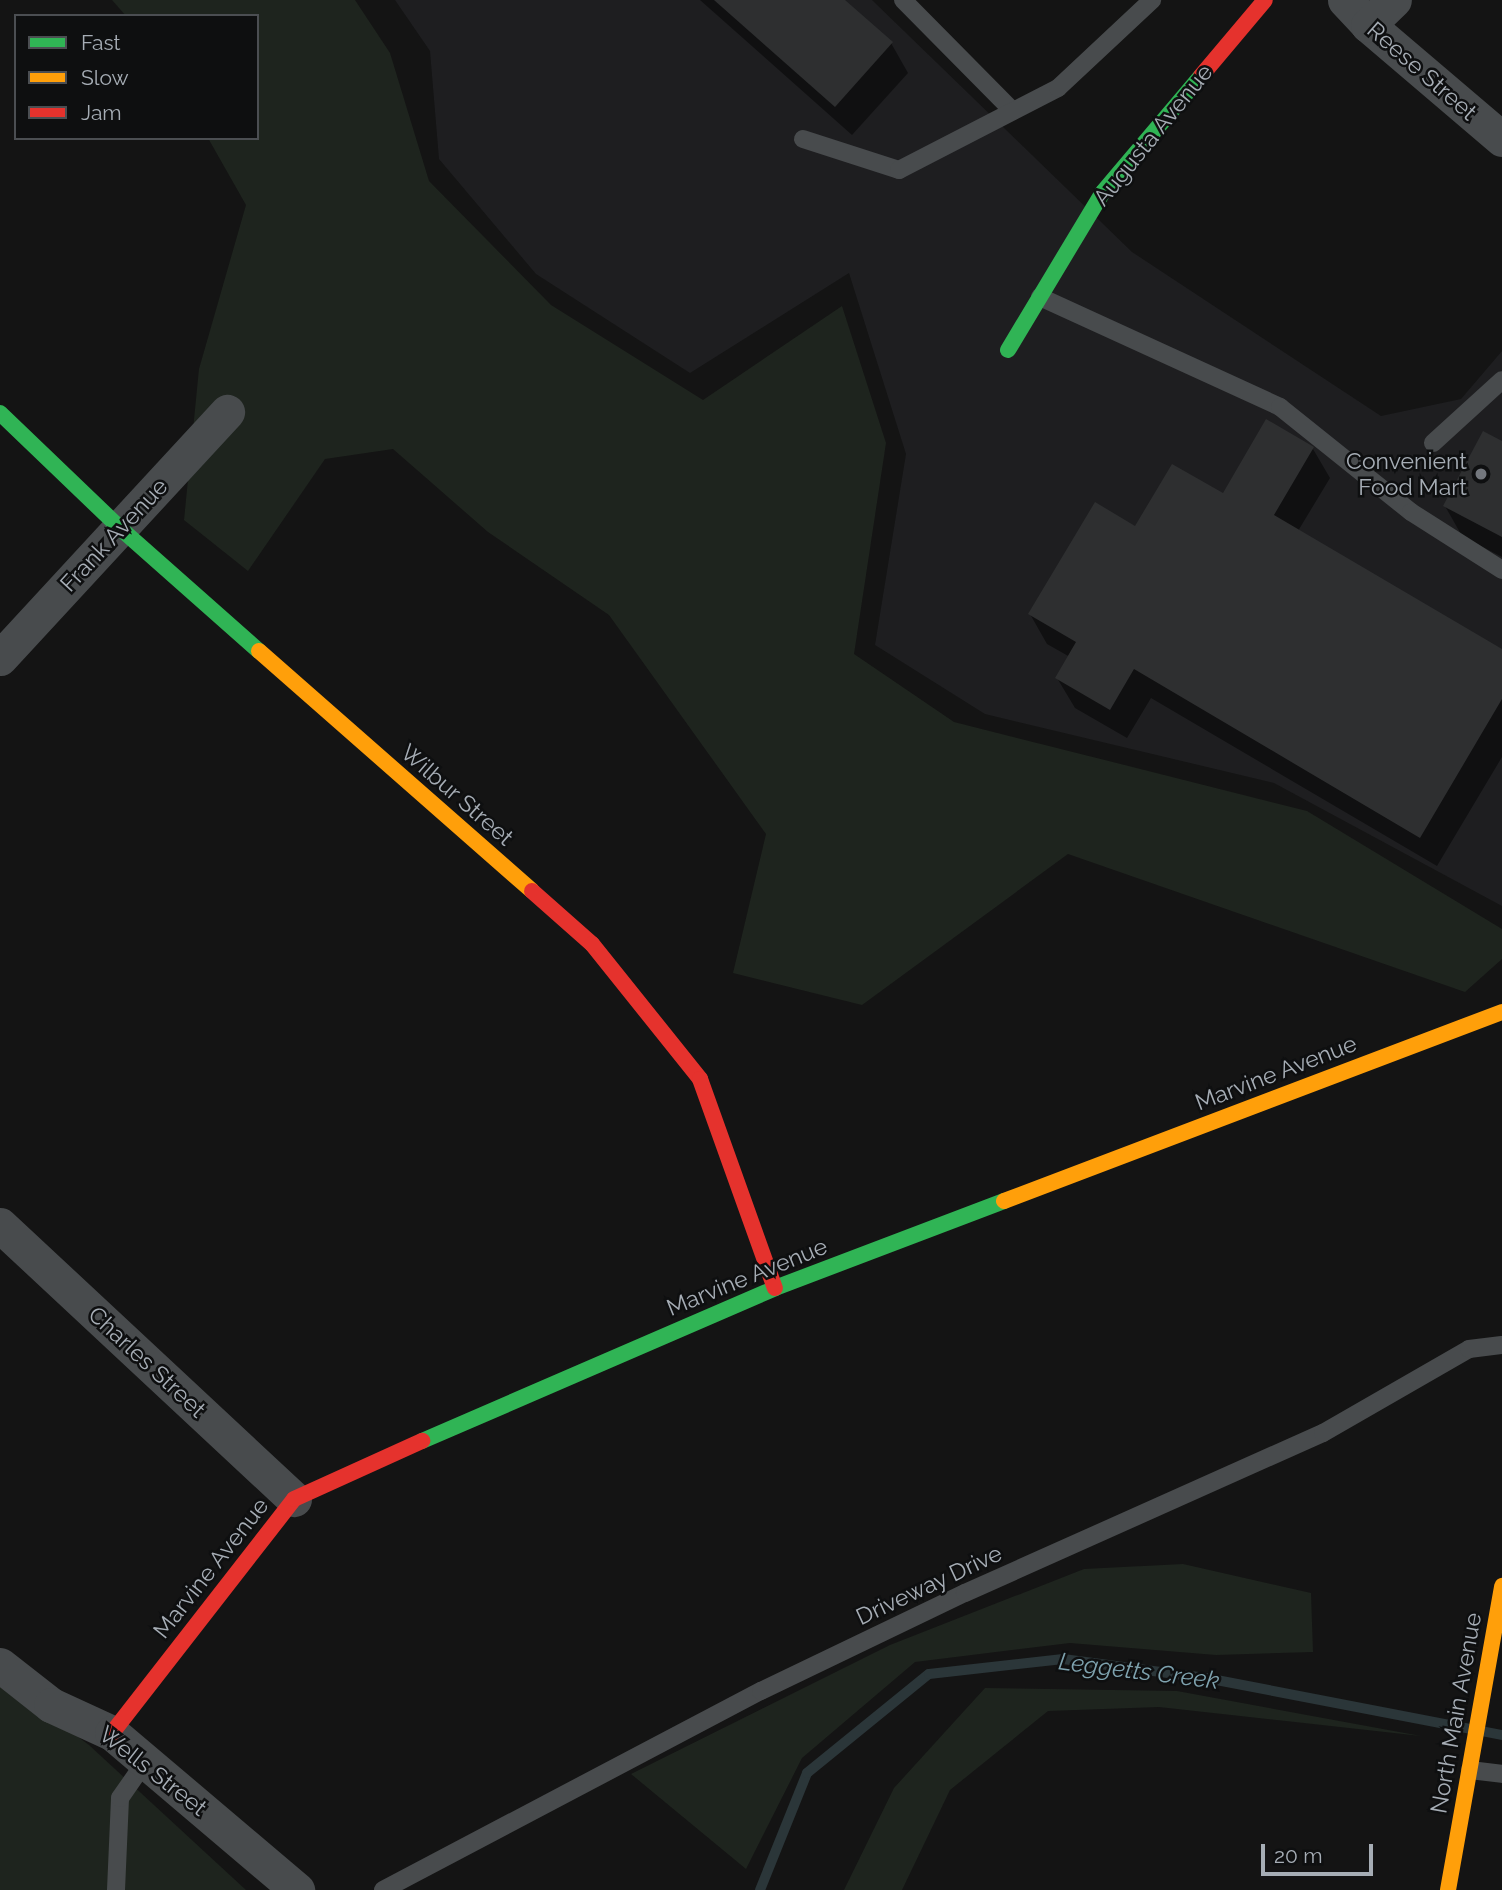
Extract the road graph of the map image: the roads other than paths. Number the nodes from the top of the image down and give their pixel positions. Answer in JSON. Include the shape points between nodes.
{"nodes":[{"id":1,"x":903,"y":0,"type":"edge"},
{"id":2,"x":1152,"y":0,"type":"edge"},
{"id":3,"x":1265,"y":0,"type":"edge"},
{"id":4,"x":1345,"y":0,"type":"edge"},
{"id":5,"x":1394,"y":0,"type":"edge"},
{"id":6,"x":1368,"y":25,"type":"junction"},
{"id":7,"x":1013,"y":111,"type":"junction"},
{"id":8,"x":803,"y":139,"type":"dead end"},
{"id":9,"x":1502,"y":139,"type":"edge"},
{"id":10,"x":1040,"y":297,"type":"junction"},
{"id":11,"x":1008,"y":350,"type":"dead end"},
{"id":12,"x":1502,"y":380,"type":"edge"},
{"id":13,"x":227,"y":412,"type":"dead end"},
{"id":14,"x":0,"y":413,"type":"edge"},
{"id":15,"x":1433,"y":443,"type":"dead end"},
{"id":16,"x":121,"y":529,"type":"junction"},
{"id":17,"x":1502,"y":570,"type":"edge"},
{"id":18,"x":0,"y":658,"type":"edge"},
{"id":19,"x":1502,"y":1012,"type":"edge"},
{"id":20,"x":0,"y":1225,"type":"edge"},
{"id":21,"x":775,"y":1288,"type":"junction"},
{"id":22,"x":1502,"y":1345,"type":"edge"},
{"id":23,"x":294,"y":1499,"type":"junction"},
{"id":24,"x":1502,"y":1586,"type":"edge"},
{"id":25,"x":0,"y":1665,"type":"edge"},
{"id":26,"x":112,"y":1733,"type":"junction"},
{"id":27,"x":145,"y":1762,"type":"junction"},
{"id":28,"x":1470,"y":1764,"type":"junction"},
{"id":29,"x":1502,"y":1774,"type":"edge"},
{"id":30,"x":116,"y":1890,"type":"edge"},
{"id":31,"x":297,"y":1890,"type":"edge"},
{"id":32,"x":383,"y":1890,"type":"edge"},
{"id":33,"x":1448,"y":1890,"type":"edge"}],
"edges":[{"from":1,"to":7,"type":"lane"},
{"from":2,"to":7,"type":"lane","via":[[1058,88]]},
{"from":3,"to":10,"type":"street","name":"Augusta Avenue","via":[[1103,192]]},
{"from":4,"to":6,"type":"street","name":"Reese Street"},
{"from":5,"to":6,"type":"street"},
{"from":6,"to":9,"type":"street","name":"Reese Street"},
{"from":7,"to":8,"type":"lane","via":[[899,170]]},
{"from":10,"to":11,"type":"street","name":"Augusta Avenue"},
{"from":10,"to":17,"type":"lane","via":[[1280,407],[1411,512]]},
{"from":12,"to":15,"type":"lane"},
{"from":13,"to":16,"type":"street","name":"Frank Avenue"},
{"from":14,"to":16,"type":"street","name":"Wilbur Street"},
{"from":16,"to":18,"type":"street","name":"Frank Avenue"},
{"from":16,"to":21,"type":"street","name":"Wilbur Street","via":[[592,944],[700,1079]]},
{"from":19,"to":21,"type":"street","name":"Marvine Avenue"},
{"from":20,"to":23,"type":"street","name":"Charles Street"},
{"from":21,"to":23,"type":"street","name":"Marvine Avenue","via":[[513,1399]]},
{"from":22,"to":32,"type":"lane","name":"Driveway Drive","via":[[1469,1349],[1323,1433],[965,1593],[761,1691]]},
{"from":23,"to":26,"type":"street","name":"Marvine Avenue"},
{"from":24,"to":28,"type":"street","name":"North Main Avenue"},
{"from":25,"to":26,"type":"street","name":"Wells Street","via":[[51,1705]]},
{"from":26,"to":27,"type":"street","name":"Wells Street"},
{"from":27,"to":30,"type":"lane","via":[[120,1798]]},
{"from":27,"to":31,"type":"street","name":"Wells Street"},
{"from":28,"to":29,"type":"lane"},
{"from":28,"to":33,"type":"street","name":"North Main Avenue"}]}
